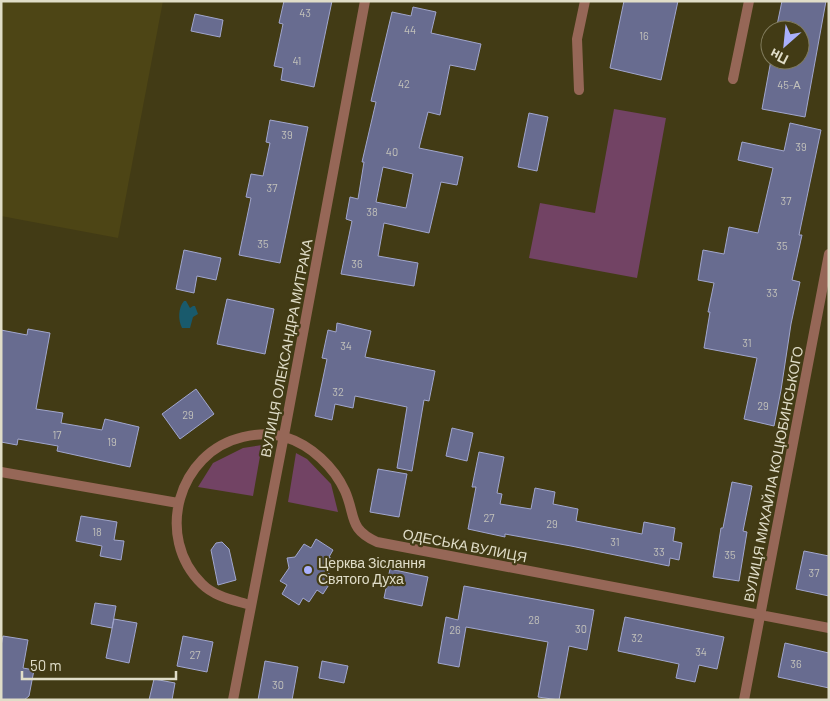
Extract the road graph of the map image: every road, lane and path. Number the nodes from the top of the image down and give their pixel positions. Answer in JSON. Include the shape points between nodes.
{"nodes":[{"id":1,"x":365,"y":1,"type":"edge"},
{"id":2,"x":585,"y":1,"type":"edge"},
{"id":3,"x":749,"y":1,"type":"edge"},
{"id":4,"x":733,"y":79,"type":"dead end"},
{"id":5,"x":579,"y":90,"type":"dead end"},
{"id":6,"x":829,"y":254,"type":"edge"},
{"id":7,"x":284,"y":437,"type":"junction"},
{"id":8,"x":1,"y":472,"type":"edge"},
{"id":9,"x":178,"y":503,"type":"junction"},
{"id":10,"x":250,"y":605,"type":"junction"},
{"id":11,"x":760,"y":614,"type":"junction"},
{"id":12,"x":829,"y":628,"type":"edge"},
{"id":13,"x":232,"y":700,"type":"edge"},
{"id":14,"x":744,"y":700,"type":"edge"}],
"edges":[{"from":1,"to":7,"type":"street","name":"ВУЛИЦЯ ОЛЕКСАНДРА МИТРАКА"},
{"from":2,"to":5,"type":"street","via":[[577,39]]},
{"from":3,"to":4,"type":"street"},
{"from":6,"to":11,"type":"street","name":"ВУЛИЦЯ МИХАЙЛА КОЦЮБИНСЬКОГО"},
{"from":7,"to":9,"type":"street","name":"ОДЕСЬКА ВУЛИЦЯ","via":[[257,434],[231,440],[214,449],[192,474]]},
{"from":7,"to":10,"type":"street","name":"ВУЛИЦЯ ОЛЕКСАНДРА МИТРАКА"},
{"from":7,"to":11,"type":"street","name":"ОДЕСЬКА ВУЛИЦЯ","via":[[322,459],[345,492],[358,532],[377,542]]},
{"from":8,"to":9,"type":"street"},
{"from":9,"to":10,"type":"street","name":"ОДЕСЬКА ВУЛИЦЯ","via":[[180,545],[189,568],[203,585],[223,597]]},
{"from":10,"to":13,"type":"street","name":"ВУЛИЦЯ ОЛЕКСАНДРА МИТРАКА"},
{"from":11,"to":12,"type":"street","name":"ОДЕСЬКА ВУЛИЦЯ"},
{"from":11,"to":14,"type":"street","name":"ВУЛИЦЯ МИХАЙЛА КОЦЮБИНСЬКОГО"}]}
